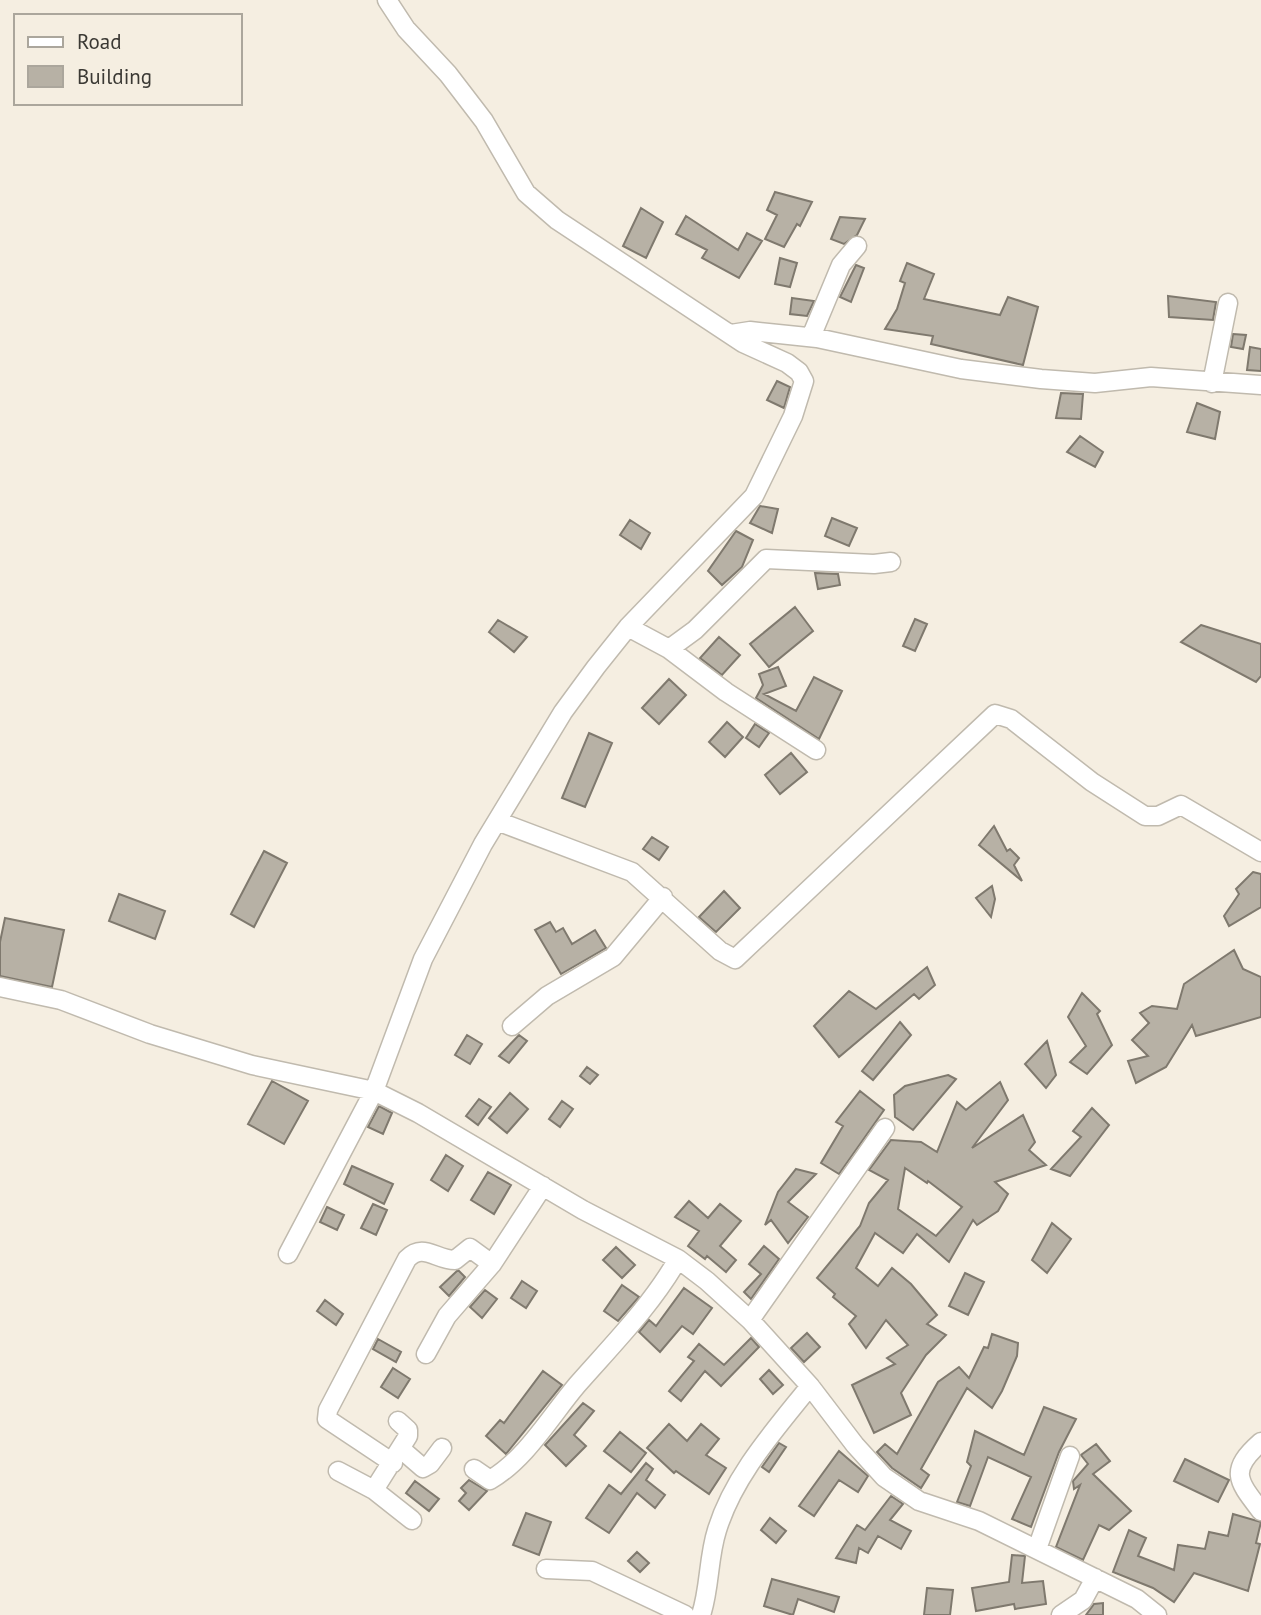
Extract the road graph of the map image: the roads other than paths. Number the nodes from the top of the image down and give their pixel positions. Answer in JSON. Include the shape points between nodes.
{"nodes":[{"id":1,"x":387,"y":0,"type":"edge"},
{"id":2,"x":857,"y":246,"type":"dead end"},
{"id":3,"x":1228,"y":303,"type":"dead end"},
{"id":4,"x":731,"y":334,"type":"junction"},
{"id":5,"x":811,"y":337,"type":"junction"},
{"id":6,"x":1212,"y":383,"type":"junction"},
{"id":7,"x":1261,"y":384,"type":"edge"},
{"id":8,"x":891,"y":562,"type":"dead end"},
{"id":9,"x":628,"y":626,"type":"junction"},
{"id":10,"x":669,"y":649,"type":"junction"},
{"id":11,"x":816,"y":750,"type":"dead end"},
{"id":12,"x":497,"y":821,"type":"junction"},
{"id":13,"x":1261,"y":852,"type":"edge"},
{"id":14,"x":663,"y":897,"type":"junction"},
{"id":15,"x":0,"y":987,"type":"edge"},
{"id":16,"x":512,"y":1026,"type":"dead end"},
{"id":17,"x":374,"y":1091,"type":"junction"},
{"id":18,"x":885,"y":1128,"type":"dead end"},
{"id":19,"x":543,"y":1186,"type":"junction"},
{"id":20,"x":288,"y":1254,"type":"dead end"},
{"id":21,"x":678,"y":1259,"type":"junction"},
{"id":22,"x":492,"y":1264,"type":"junction"},
{"id":23,"x":750,"y":1321,"type":"junction"},
{"id":24,"x":426,"y":1354,"type":"dead end"},
{"id":25,"x":810,"y":1386,"type":"junction"},
{"id":26,"x":398,"y":1421,"type":"dead end"},
{"id":27,"x":1261,"y":1442,"type":"edge"},
{"id":28,"x":442,"y":1448,"type":"dead end"},
{"id":29,"x":397,"y":1456,"type":"junction"},
{"id":30,"x":1070,"y":1456,"type":"dead end"},
{"id":31,"x":474,"y":1469,"type":"dead end"},
{"id":32,"x":338,"y":1471,"type":"dead end"},
{"id":33,"x":374,"y":1490,"type":"junction"},
{"id":34,"x":1261,"y":1511,"type":"edge"},
{"id":35,"x":412,"y":1520,"type":"dead end"},
{"id":36,"x":1037,"y":1549,"type":"junction"},
{"id":37,"x":546,"y":1569,"type":"dead end"},
{"id":38,"x":1095,"y":1578,"type":"junction"},
{"id":39,"x":685,"y":1615,"type":"edge"},
{"id":40,"x":701,"y":1615,"type":"edge"},
{"id":41,"x":1061,"y":1615,"type":"edge"},
{"id":42,"x":1157,"y":1615,"type":"edge"}],
"edges":[{"from":1,"to":4,"type":"street","via":[[484,121],[526,193],[557,220]]},
{"from":2,"to":5,"type":"street","via":[[841,265]]},
{"from":3,"to":6,"type":"street"},
{"from":4,"to":5,"type":"street","via":[[750,331]]},
{"from":4,"to":9,"type":"street","via":[[799,372],[804,381],[796,407],[754,496]]},
{"from":5,"to":6,"type":"street","via":[[961,369],[1041,379],[1095,383],[1151,377]]},
{"from":6,"to":7,"type":"street"},
{"from":8,"to":10,"type":"street","via":[[766,559],[695,630]]},
{"from":9,"to":10,"type":"street"},
{"from":9,"to":12,"type":"street","via":[[563,712]]},
{"from":10,"to":11,"type":"street"},
{"from":12,"to":14,"type":"street","via":[[624,868]]},
{"from":12,"to":17,"type":"street","via":[[423,959]]},
{"from":13,"to":14,"type":"street","via":[[1181,805],[1145,817],[1091,782],[1011,719],[995,714],[735,959],[720,951]]},
{"from":14,"to":16,"type":"street","via":[[613,957],[538,1002]]},
{"from":15,"to":17,"type":"street","via":[[61,1000],[150,1034],[252,1065]]},
{"from":17,"to":19,"type":"street"},
{"from":17,"to":20,"type":"street"},
{"from":18,"to":23,"type":"street"},
{"from":19,"to":21,"type":"street"},
{"from":19,"to":22,"type":"street"},
{"from":21,"to":23,"type":"street"},
{"from":21,"to":31,"type":"street","via":[[664,1284],[515,1462],[490,1480]]},
{"from":22,"to":24,"type":"street","via":[[447,1316]]},
{"from":22,"to":29,"type":"street","via":[[470,1248],[455,1260],[415,1251],[353,1358],[327,1419]]},
{"from":23,"to":25,"type":"street"},
{"from":25,"to":36,"type":"street","via":[[884,1477],[919,1502],[979,1521]]},
{"from":25,"to":40,"type":"street","via":[[754,1458],[722,1518]]},
{"from":26,"to":29,"type":"street","via":[[409,1432]]},
{"from":27,"to":34,"type":"street","via":[[1244,1460],[1238,1475]]},
{"from":28,"to":29,"type":"street","via":[[423,1468]]},
{"from":29,"to":33,"type":"street"},
{"from":30,"to":36,"type":"street"},
{"from":32,"to":33,"type":"street"},
{"from":33,"to":35,"type":"street"},
{"from":36,"to":38,"type":"street"},
{"from":37,"to":39,"type":"street","via":[[592,1571]]},
{"from":38,"to":41,"type":"street","via":[[1083,1600]]},
{"from":38,"to":42,"type":"street"}]}
